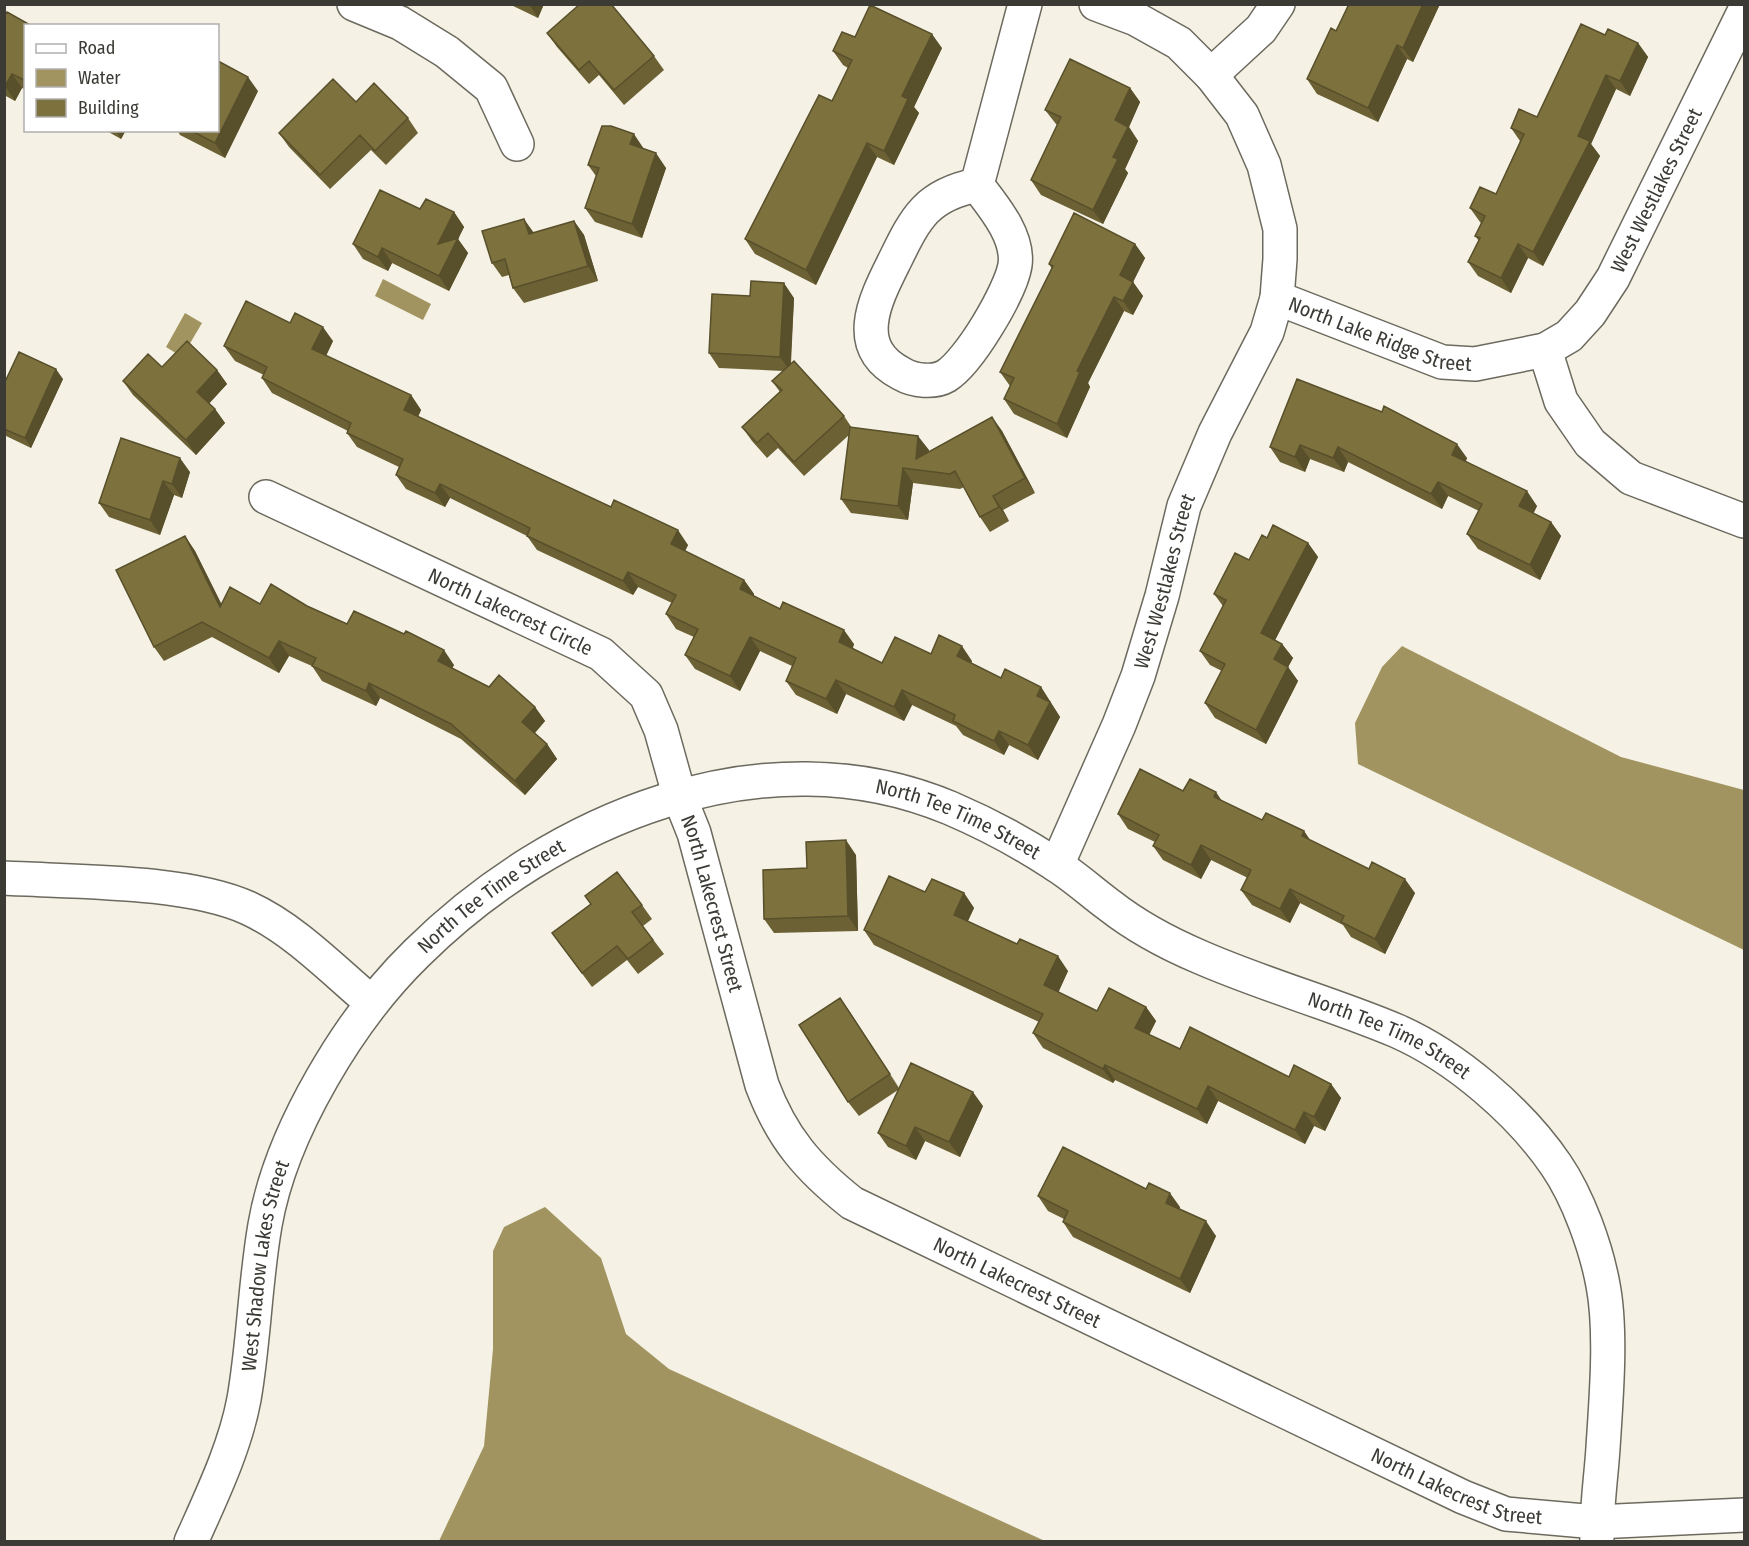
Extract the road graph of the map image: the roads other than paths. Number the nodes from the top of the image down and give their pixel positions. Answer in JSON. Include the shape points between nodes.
{"nodes":[{"id":1,"x":354,"y":4,"type":"edge"},
{"id":2,"x":1025,"y":4,"type":"edge"},
{"id":3,"x":1096,"y":4,"type":"edge"},
{"id":4,"x":1278,"y":4,"type":"edge"},
{"id":5,"x":1744,"y":12,"type":"edge"},
{"id":6,"x":1211,"y":75,"type":"junction"},
{"id":7,"x":517,"y":144,"type":"dead end"},
{"id":8,"x":977,"y":185,"type":"junction"},
{"id":9,"x":1277,"y":298,"type":"junction"},
{"id":10,"x":1545,"y":350,"type":"junction"},
{"id":11,"x":266,"y":497,"type":"dead end"},
{"id":12,"x":1744,"y":521,"type":"edge"},
{"id":13,"x":680,"y":798,"type":"junction"},
{"id":14,"x":1057,"y":865,"type":"junction"},
{"id":15,"x":4,"y":878,"type":"edge"},
{"id":16,"x":371,"y":1002,"type":"junction"},
{"id":17,"x":1744,"y":1515,"type":"edge"},
{"id":18,"x":1597,"y":1532,"type":"edge"},
{"id":19,"x":191,"y":1542,"type":"edge"}],
"edges":[{"from":1,"to":7,"type":"street","via":[[400,23],[438,46],[491,88]]},
{"from":2,"to":8,"type":"street"},
{"from":3,"to":6,"type":"street","name":"North Lake Ridge Street","via":[[1136,19],[1179,43]]},
{"from":4,"to":6,"type":"street","via":[[1261,29]]},
{"from":5,"to":10,"type":"street","name":"West Westlakes Street","via":[[1613,278],[1569,336]]},
{"from":6,"to":9,"type":"street","name":"North Lake Ridge Street","via":[[1242,115],[1264,165],[1280,229]]},
{"from":8,"to":8,"type":"street","via":[[944,195],[918,219],[874,302],[870,325],[874,348],[888,367],[908,377],[926,380],[945,376],[964,361],[976,346],[1010,279],[1015,264],[1010,239],[1002,218]]},
{"from":9,"to":10,"type":"street","name":"North Lake Ridge Street","via":[[1442,362],[1475,364]]},
{"from":9,"to":14,"type":"street","name":"West Westlakes Street","via":[[1267,332],[1215,433],[1184,506],[1138,676]]},
{"from":10,"to":12,"type":"street","via":[[1561,401],[1598,450],[1631,478]]},
{"from":11,"to":13,"type":"street","name":"North Lakecrest Circle","via":[[601,654],[646,695],[661,730]]},
{"from":13,"to":14,"type":"street","name":"North Tee Time Street","via":[[734,783],[774,778],[827,779],[900,792],[948,807]]},
{"from":13,"to":16,"type":"street","name":"North Tee Time Street","via":[[618,816],[478,897],[416,953]]},
{"from":13,"to":18,"type":"street","name":"North Lakecrest Street","via":[[694,833],[770,1106],[793,1144],[827,1183],[852,1203],[1463,1497],[1506,1514]]},
{"from":14,"to":18,"type":"street","name":"North Tee Time Street","via":[[1154,936],[1204,959],[1401,1033],[1462,1068],[1508,1109],[1556,1166],[1581,1212],[1604,1286],[1607,1364]]},
{"from":15,"to":16,"type":"street","via":[[156,888],[210,896],[248,908],[280,927]]},
{"from":16,"to":19,"type":"street","name":"West Shadow Lakes Street","via":[[337,1051],[288,1149],[265,1222],[243,1406],[214,1492]]},
{"from":17,"to":18,"type":"street"}]}
